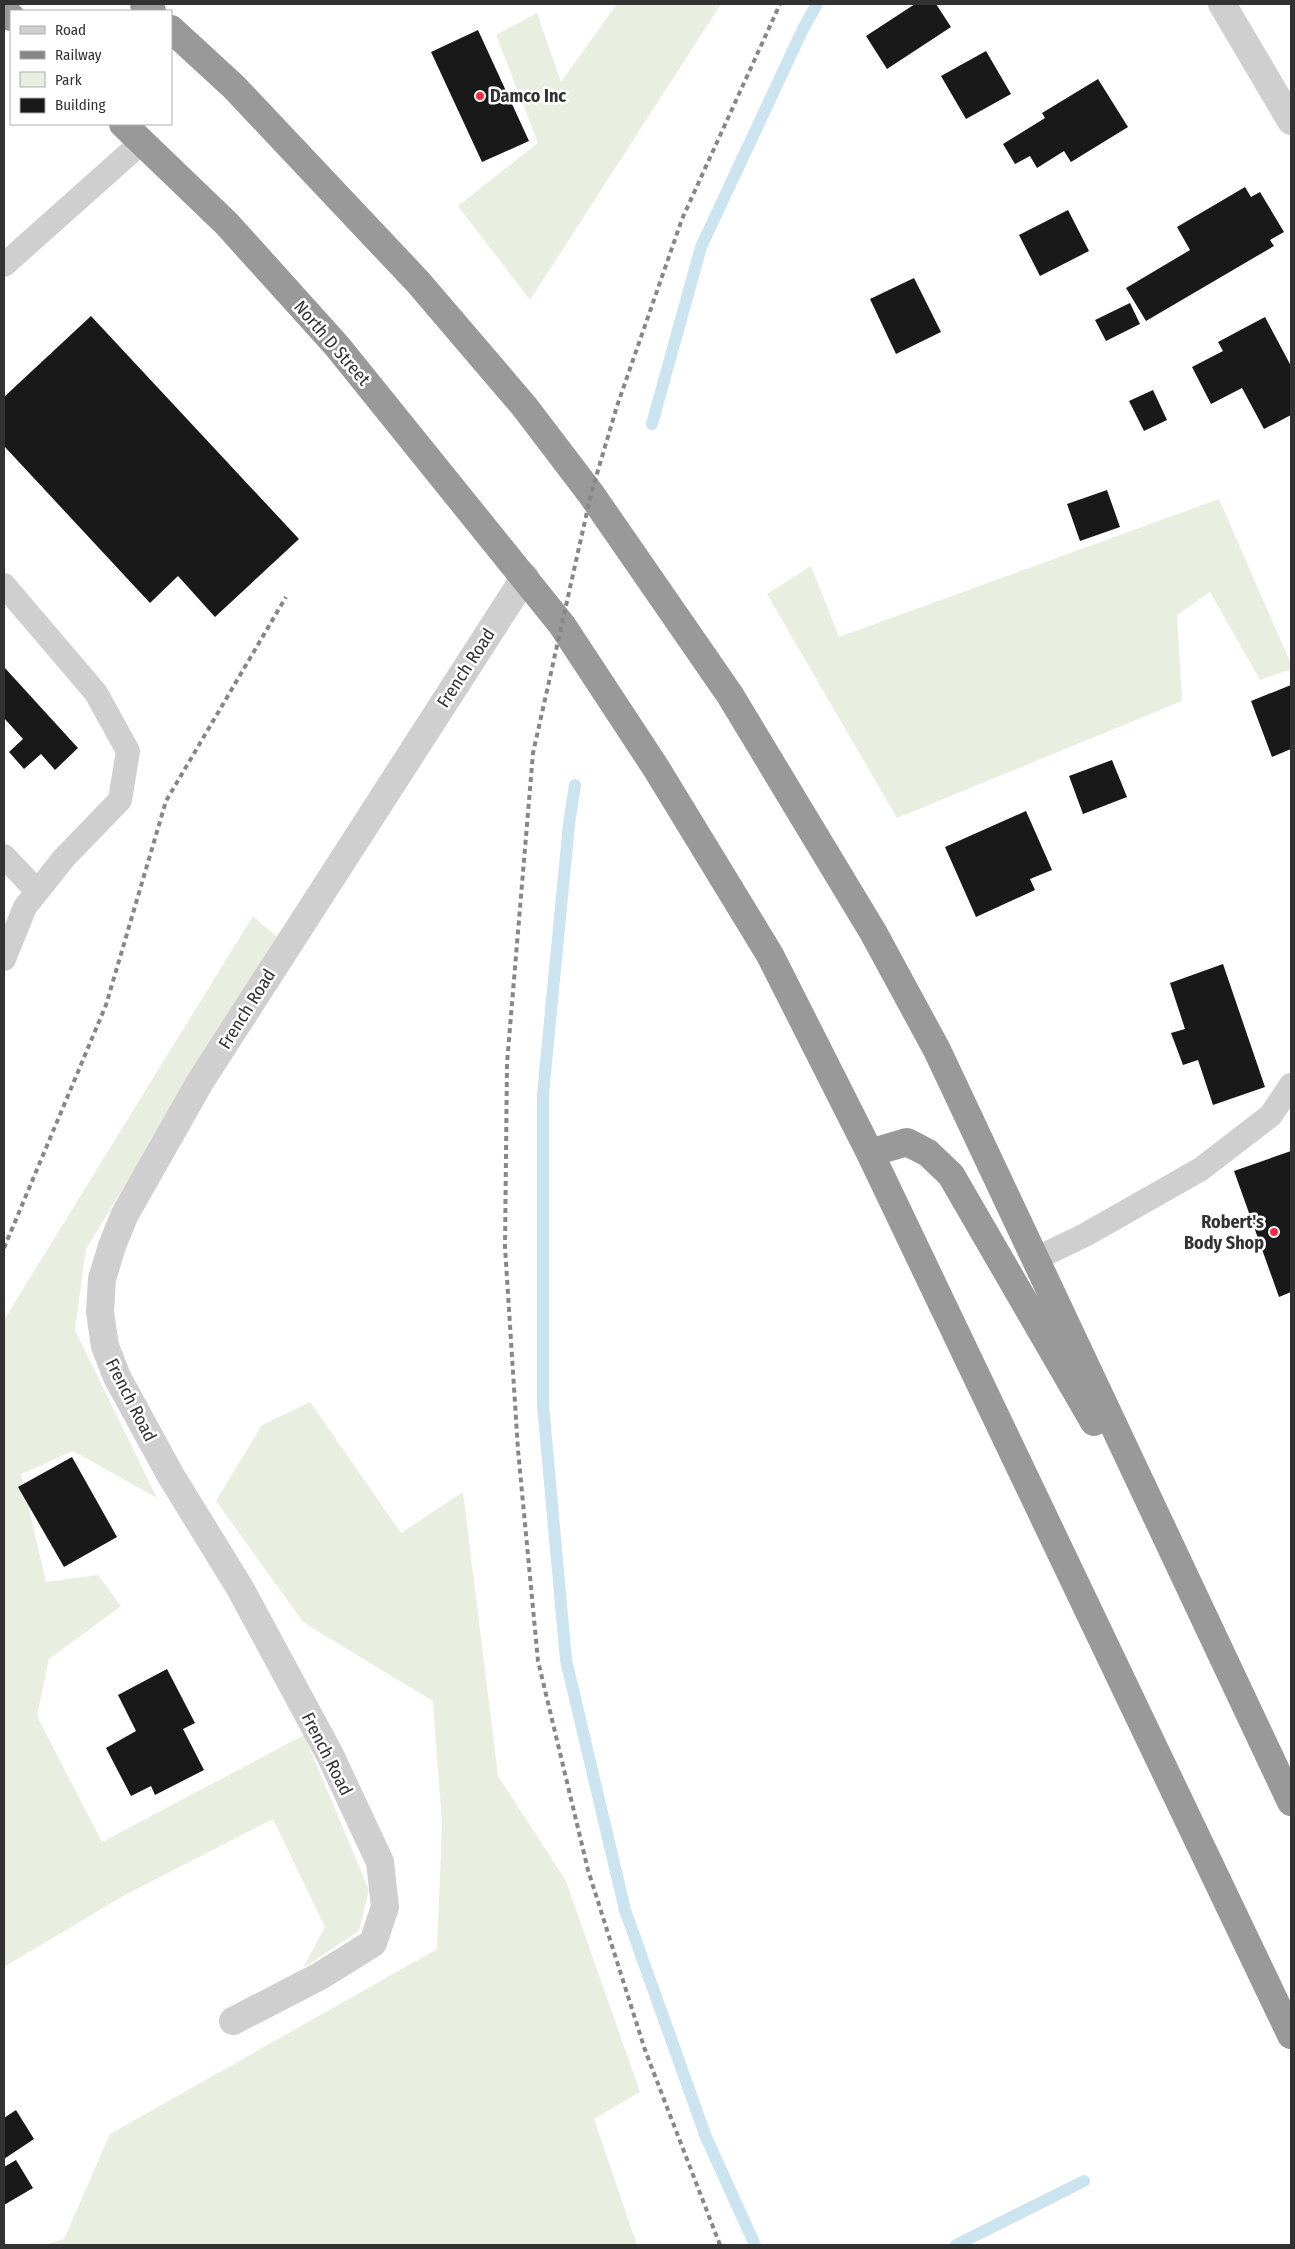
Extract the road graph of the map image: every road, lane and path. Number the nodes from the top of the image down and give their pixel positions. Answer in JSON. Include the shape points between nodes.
{"nodes":[{"id":1,"x":1222,"y":4,"type":"edge"},
{"id":2,"x":172,"y":30,"type":"edge"},
{"id":3,"x":1291,"y":121,"type":"edge"},
{"id":4,"x":132,"y":133,"type":"edge"},
{"id":5,"x":4,"y":265,"type":"edge"},
{"id":6,"x":525,"y":577,"type":"junction"},
{"id":7,"x":4,"y":585,"type":"edge"},
{"id":8,"x":4,"y":856,"type":"edge"},
{"id":9,"x":38,"y":891,"type":"junction"},
{"id":10,"x":4,"y":959,"type":"edge"},
{"id":11,"x":1291,"y":1084,"type":"edge"},
{"id":12,"x":870,"y":1153,"type":"junction"},
{"id":13,"x":1035,"y":1259,"type":"junction"},
{"id":14,"x":1182,"y":1569,"type":"junction"},
{"id":15,"x":1291,"y":1802,"type":"edge"},
{"id":16,"x":233,"y":2021,"type":"dead end"},
{"id":17,"x":1291,"y":2035,"type":"edge"}],
"edges":[{"from":1,"to":3,"type":"street"},
{"from":2,"to":13,"type":"highway","via":[[234,86],[418,282],[524,406],[591,494],[730,695],[873,932],[937,1050]]},
{"from":4,"to":5,"type":"lane"},
{"from":4,"to":6,"type":"highway","name":"North D Street","via":[[227,224],[337,346]]},
{"from":6,"to":12,"type":"highway","name":"North D Street","via":[[562,625],[656,768],[770,955]]},
{"from":6,"to":16,"type":"street","name":"French Road","via":[[200,1082],[126,1214],[102,1279],[100,1312],[105,1346],[117,1377],[171,1476],[240,1588],[330,1755],[380,1862],[385,1908],[373,1943],[320,1976]]},
{"from":7,"to":9,"type":"lane","via":[[96,693],[128,751],[120,800],[64,858]]},
{"from":8,"to":9,"type":"lane"},
{"from":9,"to":10,"type":"lane","via":[[25,907]]},
{"from":11,"to":13,"type":"lane","via":[[1271,1115],[1201,1169],[1085,1236]]},
{"from":12,"to":14,"type":"highway","via":[[907,1142],[928,1153],[951,1175]]},
{"from":12,"to":17,"type":"highway","name":"North D Street"},
{"from":13,"to":14,"type":"highway"},
{"from":14,"to":15,"type":"highway"}]}
